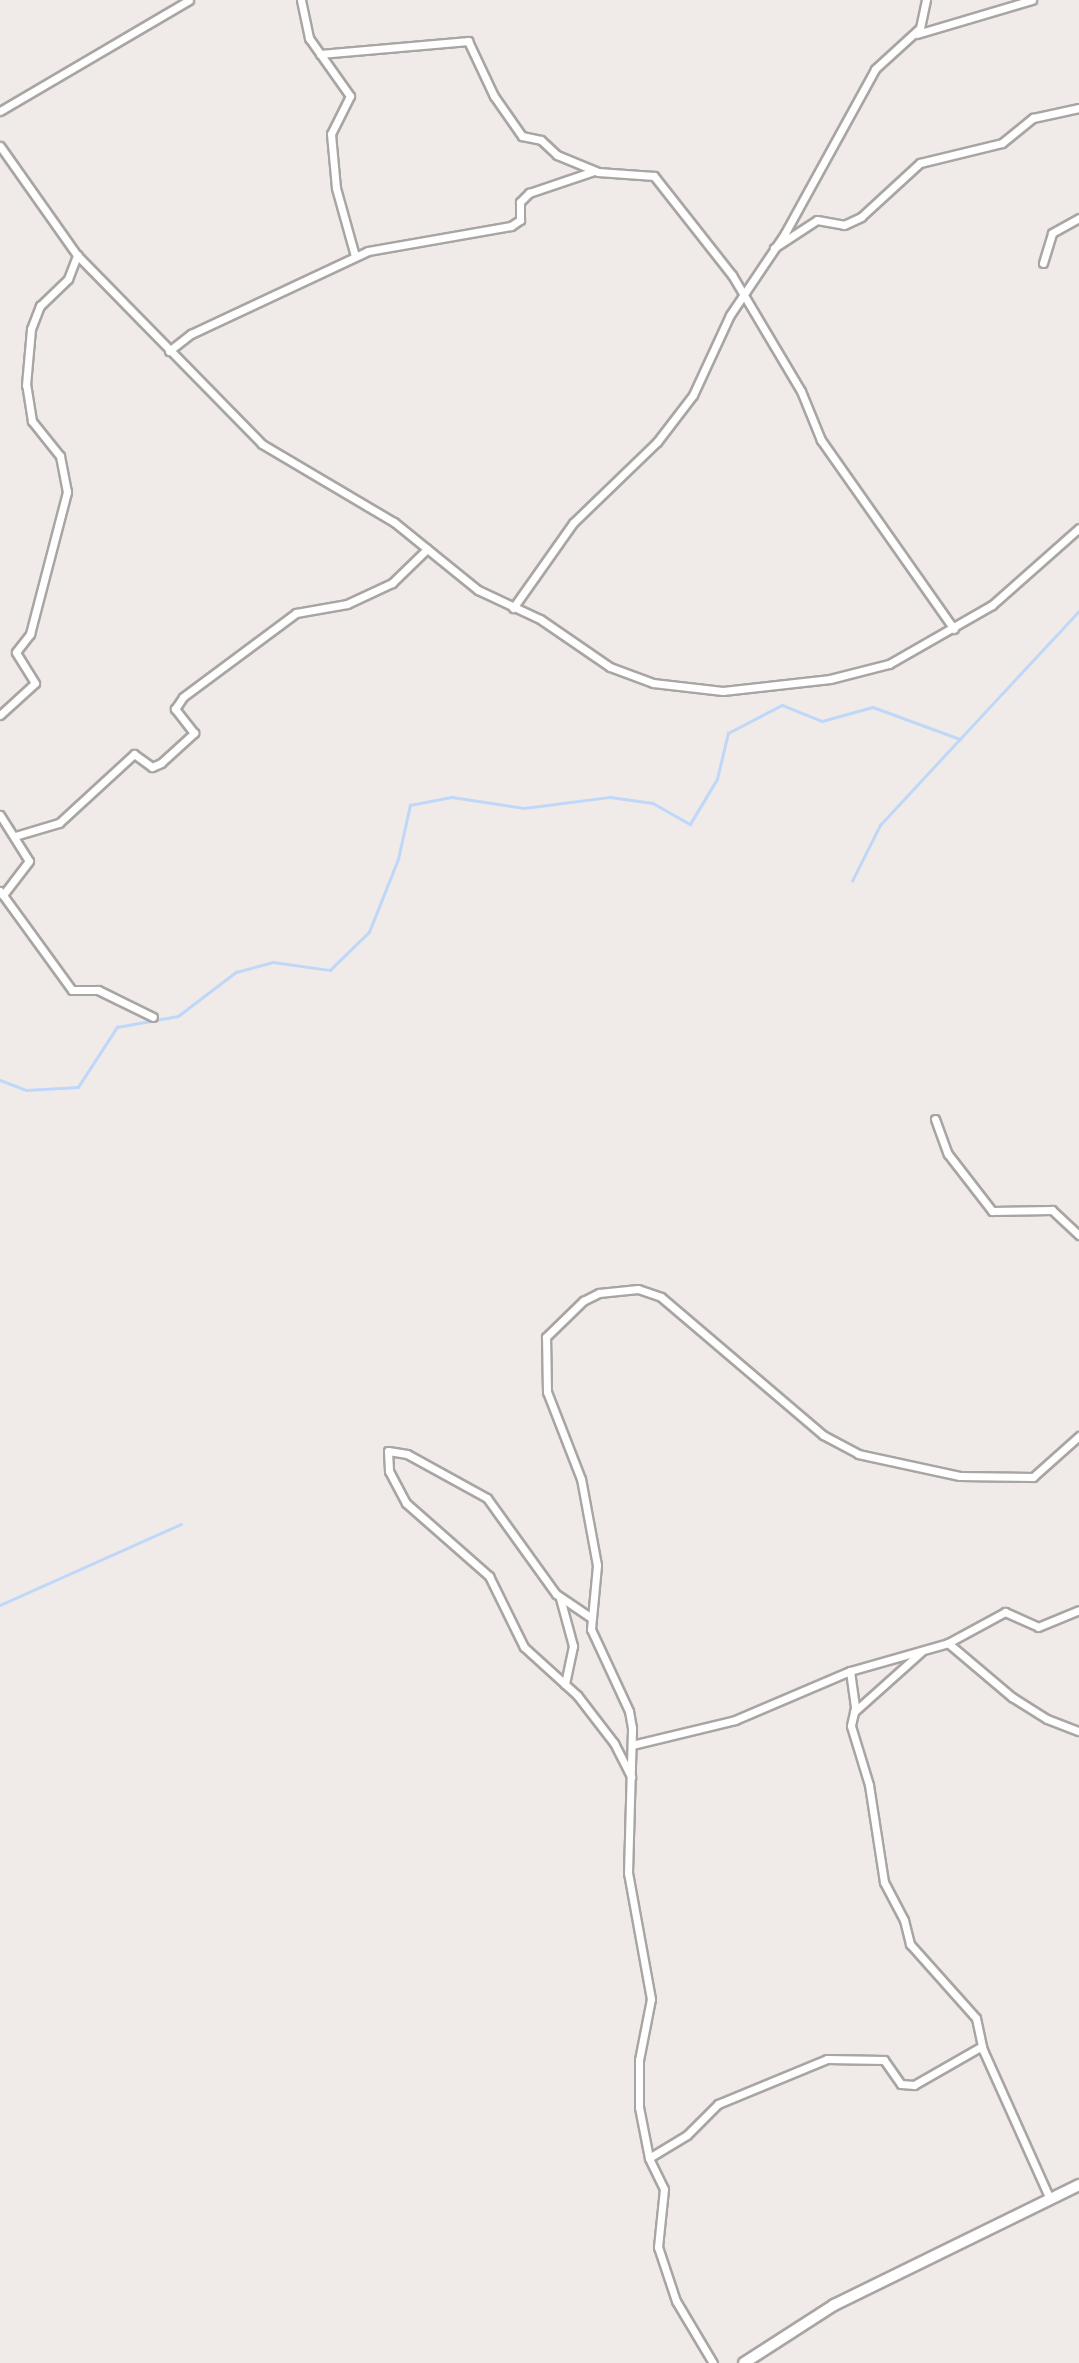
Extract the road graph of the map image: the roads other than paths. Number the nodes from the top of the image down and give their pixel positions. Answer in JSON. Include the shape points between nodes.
{"nodes":[{"id":1,"x":189,"y":0,"type":"edge"},
{"id":2,"x":301,"y":0,"type":"edge"},
{"id":3,"x":926,"y":0,"type":"edge"},
{"id":4,"x":1032,"y":0,"type":"edge"},
{"id":5,"x":916,"y":34,"type":"junction"},
{"id":6,"x":320,"y":54,"type":"junction"},
{"id":7,"x":1079,"y":107,"type":"edge"},
{"id":8,"x":0,"y":111,"type":"edge"},
{"id":9,"x":0,"y":146,"type":"edge"},
{"id":10,"x":594,"y":171,"type":"junction"},
{"id":11,"x":1079,"y":218,"type":"edge"},
{"id":12,"x":774,"y":248,"type":"junction"},
{"id":13,"x":77,"y":255,"type":"junction"},
{"id":14,"x":355,"y":256,"type":"junction"},
{"id":15,"x":1043,"y":263,"type":"dead end"},
{"id":16,"x":744,"y":293,"type":"junction"},
{"id":17,"x":169,"y":351,"type":"junction"},
{"id":18,"x":1079,"y":528,"type":"edge"},
{"id":19,"x":426,"y":549,"type":"junction"},
{"id":20,"x":513,"y":608,"type":"junction"},
{"id":21,"x":954,"y":629,"type":"junction"},
{"id":22,"x":0,"y":715,"type":"edge"},
{"id":23,"x":0,"y":815,"type":"edge"},
{"id":24,"x":15,"y":836,"type":"junction"},
{"id":25,"x":2,"y":893,"type":"edge"},
{"id":26,"x":153,"y":1017,"type":"dead end"},
{"id":27,"x":935,"y":1119,"type":"dead end"},
{"id":28,"x":1079,"y":1236,"type":"edge"},
{"id":29,"x":1079,"y":1436,"type":"edge"},
{"id":30,"x":560,"y":1598,"type":"junction"},
{"id":31,"x":1079,"y":1610,"type":"edge"},
{"id":32,"x":590,"y":1617,"type":"junction"},
{"id":33,"x":948,"y":1643,"type":"junction"},
{"id":34,"x":922,"y":1651,"type":"junction"},
{"id":35,"x":850,"y":1671,"type":"junction"},
{"id":36,"x":565,"y":1684,"type":"junction"},
{"id":37,"x":854,"y":1712,"type":"junction"},
{"id":38,"x":1079,"y":1731,"type":"edge"},
{"id":39,"x":632,"y":1745,"type":"junction"},
{"id":40,"x":633,"y":1781,"type":"junction"},
{"id":41,"x":982,"y":2046,"type":"junction"},
{"id":42,"x":649,"y":2158,"type":"junction"},
{"id":43,"x":1079,"y":2185,"type":"edge"},
{"id":44,"x":1050,"y":2199,"type":"junction"},
{"id":45,"x":713,"y":2363,"type":"edge"},
{"id":46,"x":744,"y":2363,"type":"edge"}],
"edges":[{"from":1,"to":8,"type":"street"},
{"from":2,"to":6,"type":"street","via":[[306,33]]},
{"from":3,"to":5,"type":"street"},
{"from":4,"to":5,"type":"street"},
{"from":5,"to":12,"type":"street","via":[[875,69]]},
{"from":6,"to":10,"type":"street","via":[[468,41],[519,134]]},
{"from":6,"to":14,"type":"street","via":[[350,96],[331,134],[336,188]]},
{"from":7,"to":12,"type":"street","via":[[1033,118],[1002,143],[920,163],[861,218],[844,225],[817,220]]},
{"from":9,"to":13,"type":"street"},
{"from":10,"to":14,"type":"street","via":[[529,193],[520,202],[520,220],[511,226],[399,241]]},
{"from":10,"to":16,"type":"street","via":[[654,176]]},
{"from":11,"to":15,"type":"street","via":[[1052,233]]},
{"from":12,"to":16,"type":"street"},
{"from":13,"to":17,"type":"street"},
{"from":13,"to":22,"type":"street","via":[[68,279],[40,306],[31,329],[26,385],[32,421],[60,456],[67,492],[30,634],[16,652],[35,682]]},
{"from":14,"to":17,"type":"street","via":[[191,334]]},
{"from":16,"to":20,"type":"street","via":[[714,356],[698,377],[693,396],[657,442],[573,523]]},
{"from":16,"to":21,"type":"street","via":[[805,397],[821,440],[850,474]]},
{"from":17,"to":19,"type":"street","via":[[262,443],[394,522]]},
{"from":18,"to":21,"type":"street","via":[[992,605]]},
{"from":19,"to":20,"type":"street","via":[[478,590]]},
{"from":19,"to":24,"type":"street","via":[[392,583],[347,604],[296,612],[183,697],[175,709],[194,733],[161,763],[152,766],[134,754],[59,823]]},
{"from":20,"to":21,"type":"street","via":[[540,619],[610,667],[653,683],[723,691],[876,668]]},
{"from":23,"to":24,"type":"street"},
{"from":24,"to":25,"type":"street","via":[[29,861]]},
{"from":25,"to":26,"type":"street","via":[[72,990],[98,990]]},
{"from":27,"to":28,"type":"street","via":[[948,1154],[992,1211],[1052,1210]]},
{"from":29,"to":32,"type":"street","via":[[1033,1477],[960,1476],[858,1454],[823,1435],[661,1297],[638,1289],[599,1293],[555,1323],[543,1348],[547,1392],[581,1479],[590,1521],[597,1565]]},
{"from":30,"to":32,"type":"street"},
{"from":30,"to":36,"type":"street","via":[[573,1646]]},
{"from":30,"to":36,"type":"street","via":[[487,1498],[407,1454],[388,1451],[389,1471],[406,1503],[489,1576],[524,1647]]},
{"from":31,"to":33,"type":"street","via":[[1038,1627],[1005,1612]]},
{"from":32,"to":39,"type":"street","via":[[597,1646],[629,1711]]},
{"from":33,"to":34,"type":"street"},
{"from":33,"to":38,"type":"street","via":[[1012,1697],[1047,1719]]},
{"from":34,"to":35,"type":"street"},
{"from":34,"to":37,"type":"street"},
{"from":35,"to":37,"type":"street"},
{"from":35,"to":39,"type":"street","via":[[735,1720]]},
{"from":36,"to":40,"type":"street","via":[[614,1743]]},
{"from":37,"to":41,"type":"street","via":[[850,1726],[869,1785],[884,1882],[904,1920],[910,1944],[976,2018]]},
{"from":39,"to":40,"type":"street"},
{"from":40,"to":42,"type":"street","via":[[628,1873],[651,1999],[639,2060],[639,2107]]},
{"from":41,"to":42,"type":"street","via":[[925,2083],[907,2086],[884,2060],[827,2059],[718,2104],[687,2135]]},
{"from":41,"to":44,"type":"street"},
{"from":42,"to":45,"type":"street","via":[[664,2189],[657,2233],[662,2266]]},
{"from":43,"to":44,"type":"street"},
{"from":44,"to":46,"type":"street","via":[[834,2305]]}]}
